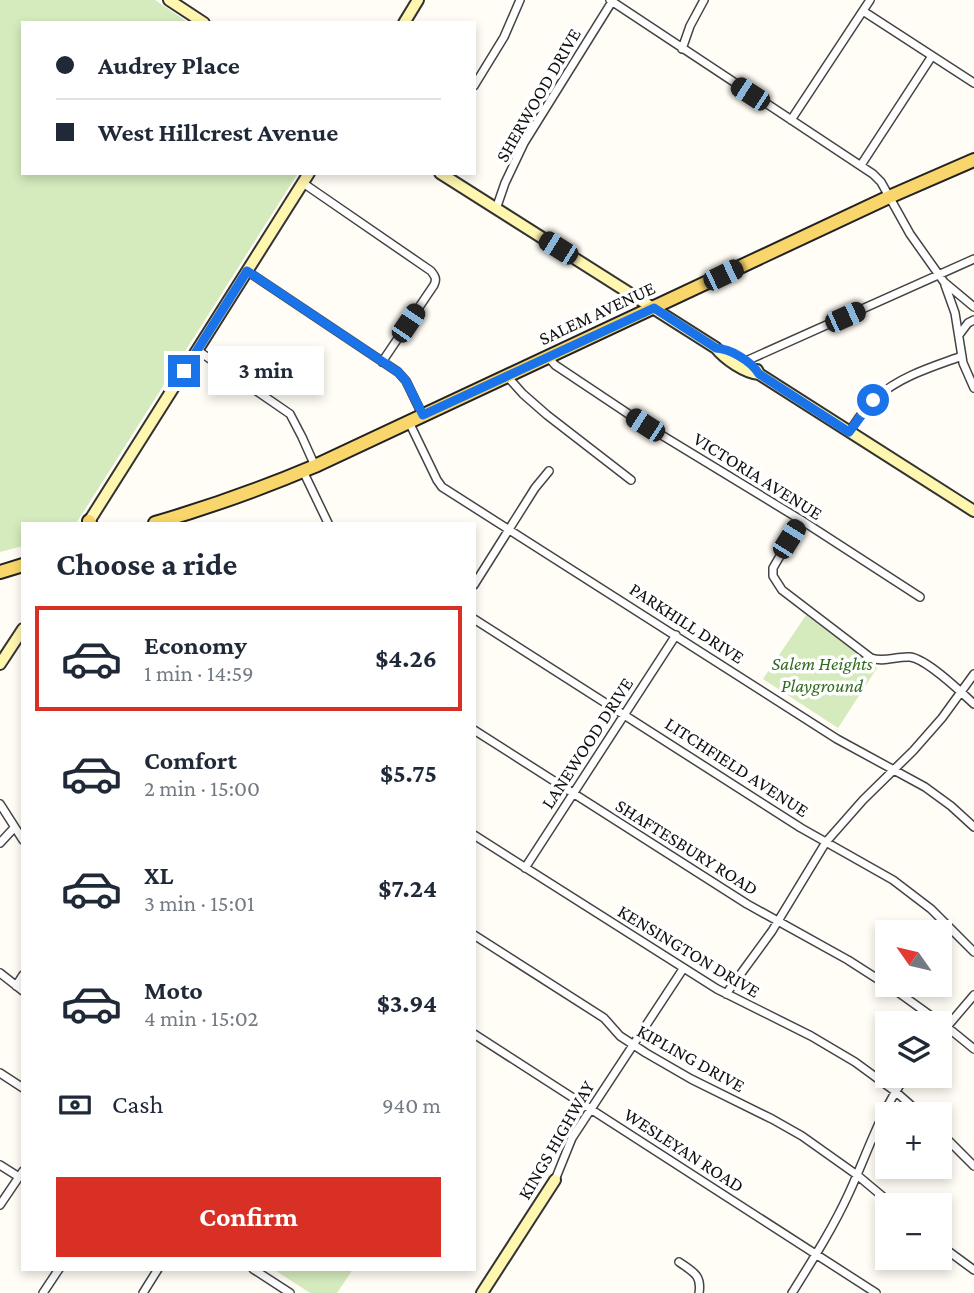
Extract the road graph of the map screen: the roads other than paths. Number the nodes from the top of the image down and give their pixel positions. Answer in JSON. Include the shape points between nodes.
{"nodes":[{"id":1,"x":169,"y":0,"type":"edge"},
{"id":2,"x":418,"y":0,"type":"edge"},
{"id":3,"x":520,"y":0,"type":"edge"},
{"id":4,"x":612,"y":0,"type":"edge"},
{"id":5,"x":704,"y":0,"type":"edge"},
{"id":6,"x":870,"y":0,"type":"edge"},
{"id":7,"x":863,"y":12,"type":"junction"},
{"id":8,"x":201,"y":21,"type":"edge"},
{"id":9,"x":405,"y":21,"type":"edge"},
{"id":10,"x":682,"y":48,"type":"junction"},
{"id":11,"x":932,"y":56,"type":"junction"},
{"id":12,"x":476,"y":83,"type":"edge"},
{"id":13,"x":974,"y":83,"type":"edge"},
{"id":14,"x":791,"y":120,"type":"junction"},
{"id":15,"x":974,"y":160,"type":"edge"},
{"id":16,"x":861,"y":165,"type":"junction"},
{"id":17,"x":443,"y":175,"type":"edge"},
{"id":18,"x":306,"y":178,"type":"edge"},
{"id":19,"x":889,"y":197,"type":"junction"},
{"id":20,"x":496,"y":209,"type":"junction"},
{"id":21,"x":974,"y":259,"type":"edge"},
{"id":22,"x":247,"y":271,"type":"junction"},
{"id":23,"x":941,"y":279,"type":"junction"},
{"id":24,"x":974,"y":307,"type":"edge"},
{"id":25,"x":654,"y":308,"type":"junction"},
{"id":26,"x":974,"y":320,"type":"edge"},
{"id":27,"x":959,"y":335,"type":"junction"},
{"id":28,"x":716,"y":348,"type":"junction"},
{"id":29,"x":197,"y":350,"type":"junction"},
{"id":30,"x":547,"y":356,"type":"junction"},
{"id":31,"x":962,"y":356,"type":"junction"},
{"id":32,"x":746,"y":361,"type":"junction"},
{"id":33,"x":382,"y":362,"type":"junction"},
{"id":34,"x":759,"y":374,"type":"junction"},
{"id":35,"x":507,"y":376,"type":"junction"},
{"id":36,"x":974,"y":388,"type":"edge"},
{"id":37,"x":423,"y":415,"type":"junction"},
{"id":38,"x":409,"y":422,"type":"junction"},
{"id":39,"x":849,"y":432,"type":"junction"},
{"id":40,"x":309,"y":468,"type":"junction"},
{"id":41,"x":549,"y":471,"type":"dead end"},
{"id":42,"x":631,"y":480,"type":"dead end"},
{"id":43,"x":974,"y":511,"type":"edge"},
{"id":44,"x":801,"y":520,"type":"junction"},
{"id":45,"x":89,"y":522,"type":"edge"},
{"id":46,"x":158,"y":522,"type":"edge"},
{"id":47,"x":328,"y":522,"type":"edge"},
{"id":48,"x":510,"y":530,"type":"junction"},
{"id":49,"x":21,"y":566,"type":"edge"},
{"id":50,"x":0,"y":572,"type":"edge"},
{"id":51,"x":476,"y":582,"type":"edge"},
{"id":52,"x":920,"y":597,"type":"dead end"},
{"id":53,"x":476,"y":620,"type":"edge"},
{"id":54,"x":676,"y":635,"type":"junction"},
{"id":55,"x":18,"y":644,"type":"edge"},
{"id":56,"x":0,"y":664,"type":"edge"},
{"id":57,"x":974,"y":674,"type":"edge"},
{"id":58,"x":961,"y":692,"type":"junction"},
{"id":59,"x":974,"y":704,"type":"edge"},
{"id":60,"x":625,"y":714,"type":"junction"},
{"id":61,"x":476,"y":731,"type":"edge"},
{"id":62,"x":894,"y":770,"type":"junction"},
{"id":63,"x":574,"y":793,"type":"junction"},
{"id":64,"x":0,"y":804,"type":"edge"},
{"id":65,"x":974,"y":827,"type":"edge"},
{"id":66,"x":14,"y":828,"type":"junction"},
{"id":67,"x":476,"y":836,"type":"edge"},
{"id":68,"x":21,"y":837,"type":"edge"},
{"id":69,"x":826,"y":842,"type":"junction"},
{"id":70,"x":0,"y":843,"type":"edge"},
{"id":71,"x":526,"y":868,"type":"junction"},
{"id":72,"x":778,"y":922,"type":"junction"},
{"id":73,"x":476,"y":936,"type":"edge"},
{"id":74,"x":974,"y":952,"type":"edge"},
{"id":75,"x":683,"y":969,"type":"junction"},
{"id":76,"x":0,"y":973,"type":"edge"},
{"id":77,"x":875,"y":977,"type":"edge"},
{"id":78,"x":19,"y":988,"type":"edge"},
{"id":79,"x":726,"y":994,"type":"junction"},
{"id":80,"x":974,"y":995,"type":"edge"},
{"id":81,"x":906,"y":998,"type":"edge"},
{"id":82,"x":925,"y":1011,"type":"edge"},
{"id":83,"x":952,"y":1021,"type":"edge"},
{"id":84,"x":952,"y":1031,"type":"edge"},
{"id":85,"x":476,"y":1035,"type":"edge"},
{"id":86,"x":633,"y":1045,"type":"junction"},
{"id":87,"x":974,"y":1049,"type":"edge"},
{"id":88,"x":0,"y":1073,"type":"edge"},
{"id":89,"x":21,"y":1087,"type":"edge"},
{"id":90,"x":898,"y":1088,"type":"edge"},
{"id":91,"x":896,"y":1092,"type":"junction"},
{"id":92,"x":907,"y":1102,"type":"edge"},
{"id":93,"x":592,"y":1109,"type":"junction"},
{"id":94,"x":952,"y":1144,"type":"edge"},
{"id":95,"x":0,"y":1165,"type":"edge"},
{"id":96,"x":974,"y":1166,"type":"edge"},
{"id":97,"x":21,"y":1174,"type":"edge"},
{"id":98,"x":857,"y":1175,"type":"junction"},
{"id":99,"x":555,"y":1180,"type":"joint"},
{"id":100,"x":878,"y":1193,"type":"edge"},
{"id":101,"x":0,"y":1205,"type":"edge"},
{"id":102,"x":816,"y":1254,"type":"junction"},
{"id":103,"x":952,"y":1254,"type":"edge"},
{"id":104,"x":679,"y":1262,"type":"dead end"},
{"id":105,"x":974,"y":1270,"type":"edge"},
{"id":106,"x":58,"y":1271,"type":"edge"},
{"id":107,"x":157,"y":1271,"type":"edge"},
{"id":108,"x":256,"y":1271,"type":"edge"},
{"id":109,"x":43,"y":1293,"type":"edge"},
{"id":110,"x":143,"y":1293,"type":"edge"},
{"id":111,"x":290,"y":1293,"type":"edge"},
{"id":112,"x":482,"y":1293,"type":"edge"},
{"id":113,"x":699,"y":1293,"type":"edge"},
{"id":114,"x":792,"y":1293,"type":"edge"},
{"id":115,"x":876,"y":1293,"type":"edge"}],
"edges":[{"from":1,"to":8,"type":"main road"},
{"from":2,"to":9,"type":"main road"},
{"from":3,"to":12,"type":"street"},
{"from":4,"to":10,"type":"street"},
{"from":4,"to":20,"type":"street","name":"SHERWOOD DRIVE","via":[[529,133]]},
{"from":5,"to":10,"type":"street"},
{"from":6,"to":7,"type":"street"},
{"from":7,"to":11,"type":"street"},
{"from":7,"to":14,"type":"street"},
{"from":10,"to":14,"type":"street"},
{"from":11,"to":13,"type":"street"},
{"from":11,"to":16,"type":"street"},
{"from":14,"to":16,"type":"street"},
{"from":15,"to":19,"type":"main road","name":"SALEM AVENUE"},
{"from":16,"to":19,"type":"street","via":[[881,181]]},
{"from":17,"to":20,"type":"main road"},
{"from":18,"to":22,"type":"main road"},
{"from":18,"to":33,"type":"street","via":[[435,276],[434,285]]},
{"from":19,"to":23,"type":"street"},
{"from":19,"to":25,"type":"main road","name":"SALEM AVENUE"},
{"from":20,"to":25,"type":"main road"},
{"from":21,"to":23,"type":"street"},
{"from":22,"to":29,"type":"main road"},
{"from":22,"to":33,"type":"street"},
{"from":23,"to":24,"type":"street"},
{"from":23,"to":27,"type":"street","via":[[953,304]]},
{"from":23,"to":32,"type":"street"},
{"from":25,"to":28,"type":"main road"},
{"from":25,"to":30,"type":"main road","name":"SALEM AVENUE"},
{"from":26,"to":27,"type":"street"},
{"from":27,"to":31,"type":"street"},
{"from":28,"to":32,"type":"main road"},
{"from":28,"to":34,"type":"main road"},
{"from":29,"to":40,"type":"street","via":[[290,414],[302,436]]},
{"from":29,"to":45,"type":"main road"},
{"from":30,"to":35,"type":"main road","name":"SALEM AVENUE"},
{"from":30,"to":44,"type":"street","name":"VICTORIA AVENUE","via":[[645,425]]},
{"from":31,"to":36,"type":"street"},
{"from":31,"to":39,"type":"street","via":[[890,387],[873,400]]},
{"from":32,"to":34,"type":"main road"},
{"from":33,"to":37,"type":"street","via":[[406,381]]},
{"from":34,"to":39,"type":"main road"},
{"from":35,"to":37,"type":"main road","name":"SALEM AVENUE"},
{"from":35,"to":42,"type":"street","via":[[547,415]]},
{"from":37,"to":38,"type":"main road","name":"SALEM AVENUE"},
{"from":38,"to":40,"type":"main road","name":"SALEM AVENUE"},
{"from":38,"to":48,"type":"street","name":"PARKHILL DRIVE","via":[[439,484]]},
{"from":39,"to":43,"type":"main road"},
{"from":40,"to":46,"type":"main road","name":"SALEM AVENUE"},
{"from":40,"to":47,"type":"street"},
{"from":41,"to":48,"type":"street"},
{"from":44,"to":52,"type":"street","name":"VICTORIA AVENUE"},
{"from":44,"to":58,"type":"street","via":[[773,568],[782,590],[871,658],[916,659]]},
{"from":48,"to":51,"type":"street"},
{"from":48,"to":54,"type":"street","name":"PARKHILL DRIVE"},
{"from":49,"to":50,"type":"main road"},
{"from":53,"to":60,"type":"street","name":"LITCHFIELD AVENUE"},
{"from":54,"to":60,"type":"street","name":"LANEWOOD DRIVE"},
{"from":54,"to":62,"type":"street","name":"PARKHILL DRIVE","via":[[837,739]]},
{"from":55,"to":56,"type":"main road"},
{"from":57,"to":58,"type":"street"},
{"from":58,"to":59,"type":"street"},
{"from":58,"to":62,"type":"street"},
{"from":60,"to":63,"type":"street","name":"LANEWOOD DRIVE"},
{"from":60,"to":69,"type":"street","name":"LITCHFIELD AVENUE"},
{"from":61,"to":63,"type":"street","name":"SHAFTESBURY ROAD"},
{"from":62,"to":65,"type":"street","name":"PARKHILL DRIVE","via":[[935,794]]},
{"from":62,"to":69,"type":"street"},
{"from":63,"to":71,"type":"street","name":"LANEWOOD DRIVE"},
{"from":63,"to":72,"type":"street","name":"SHAFTESBURY ROAD"},
{"from":64,"to":66,"type":"street"},
{"from":66,"to":68,"type":"street"},
{"from":66,"to":70,"type":"street"},
{"from":67,"to":71,"type":"street","name":"KENSINGTON DRIVE"},
{"from":69,"to":72,"type":"street"},
{"from":69,"to":74,"type":"street","name":"LITCHFIELD AVENUE","via":[[915,896]]},
{"from":71,"to":75,"type":"street","name":"KENSINGTON DRIVE"},
{"from":72,"to":77,"type":"street","name":"SHAFTESBURY ROAD"},
{"from":72,"to":79,"type":"street"},
{"from":73,"to":86,"type":"street","name":"KIPLING DRIVE","via":[[604,1018]]},
{"from":75,"to":79,"type":"street","name":"KENSINGTON DRIVE"},
{"from":75,"to":86,"type":"street","name":"KINGS HIGHWAY"},
{"from":76,"to":78,"type":"street"},
{"from":79,"to":91,"type":"street","name":"KENSINGTON DRIVE","via":[[825,1043]]},
{"from":80,"to":83,"type":"street"},
{"from":81,"to":82,"type":"street","name":"SHAFTESBURY ROAD"},
{"from":84,"to":87,"type":"street","name":"SHAFTESBURY ROAD"},
{"from":85,"to":93,"type":"street","name":"WESLEYAN ROAD"},
{"from":86,"to":93,"type":"street","name":"KINGS HIGHWAY"},
{"from":86,"to":98,"type":"street","name":"KIPLING DRIVE","via":[[786,1126]]},
{"from":88,"to":89,"type":"street"},
{"from":90,"to":91,"type":"street"},
{"from":91,"to":92,"type":"street","name":"KENSINGTON DRIVE"},
{"from":91,"to":98,"type":"street"},
{"from":93,"to":99,"type":"street","name":"KINGS HIGHWAY","via":[[568,1146]]},
{"from":93,"to":102,"type":"street","name":"WESLEYAN ROAD"},
{"from":94,"to":96,"type":"street"},
{"from":95,"to":97,"type":"street"},
{"from":97,"to":101,"type":"street"},
{"from":98,"to":100,"type":"street","name":"KIPLING DRIVE"},
{"from":98,"to":102,"type":"street"},
{"from":99,"to":112,"type":"main road","name":"KINGS HIGHWAY"},
{"from":102,"to":114,"type":"street"},
{"from":102,"to":115,"type":"street","name":"WESLEYAN ROAD"},
{"from":103,"to":105,"type":"street"},
{"from":104,"to":113,"type":"street","via":[[696,1275]]},
{"from":106,"to":109,"type":"street"},
{"from":107,"to":110,"type":"street"},
{"from":108,"to":111,"type":"street"}]}
